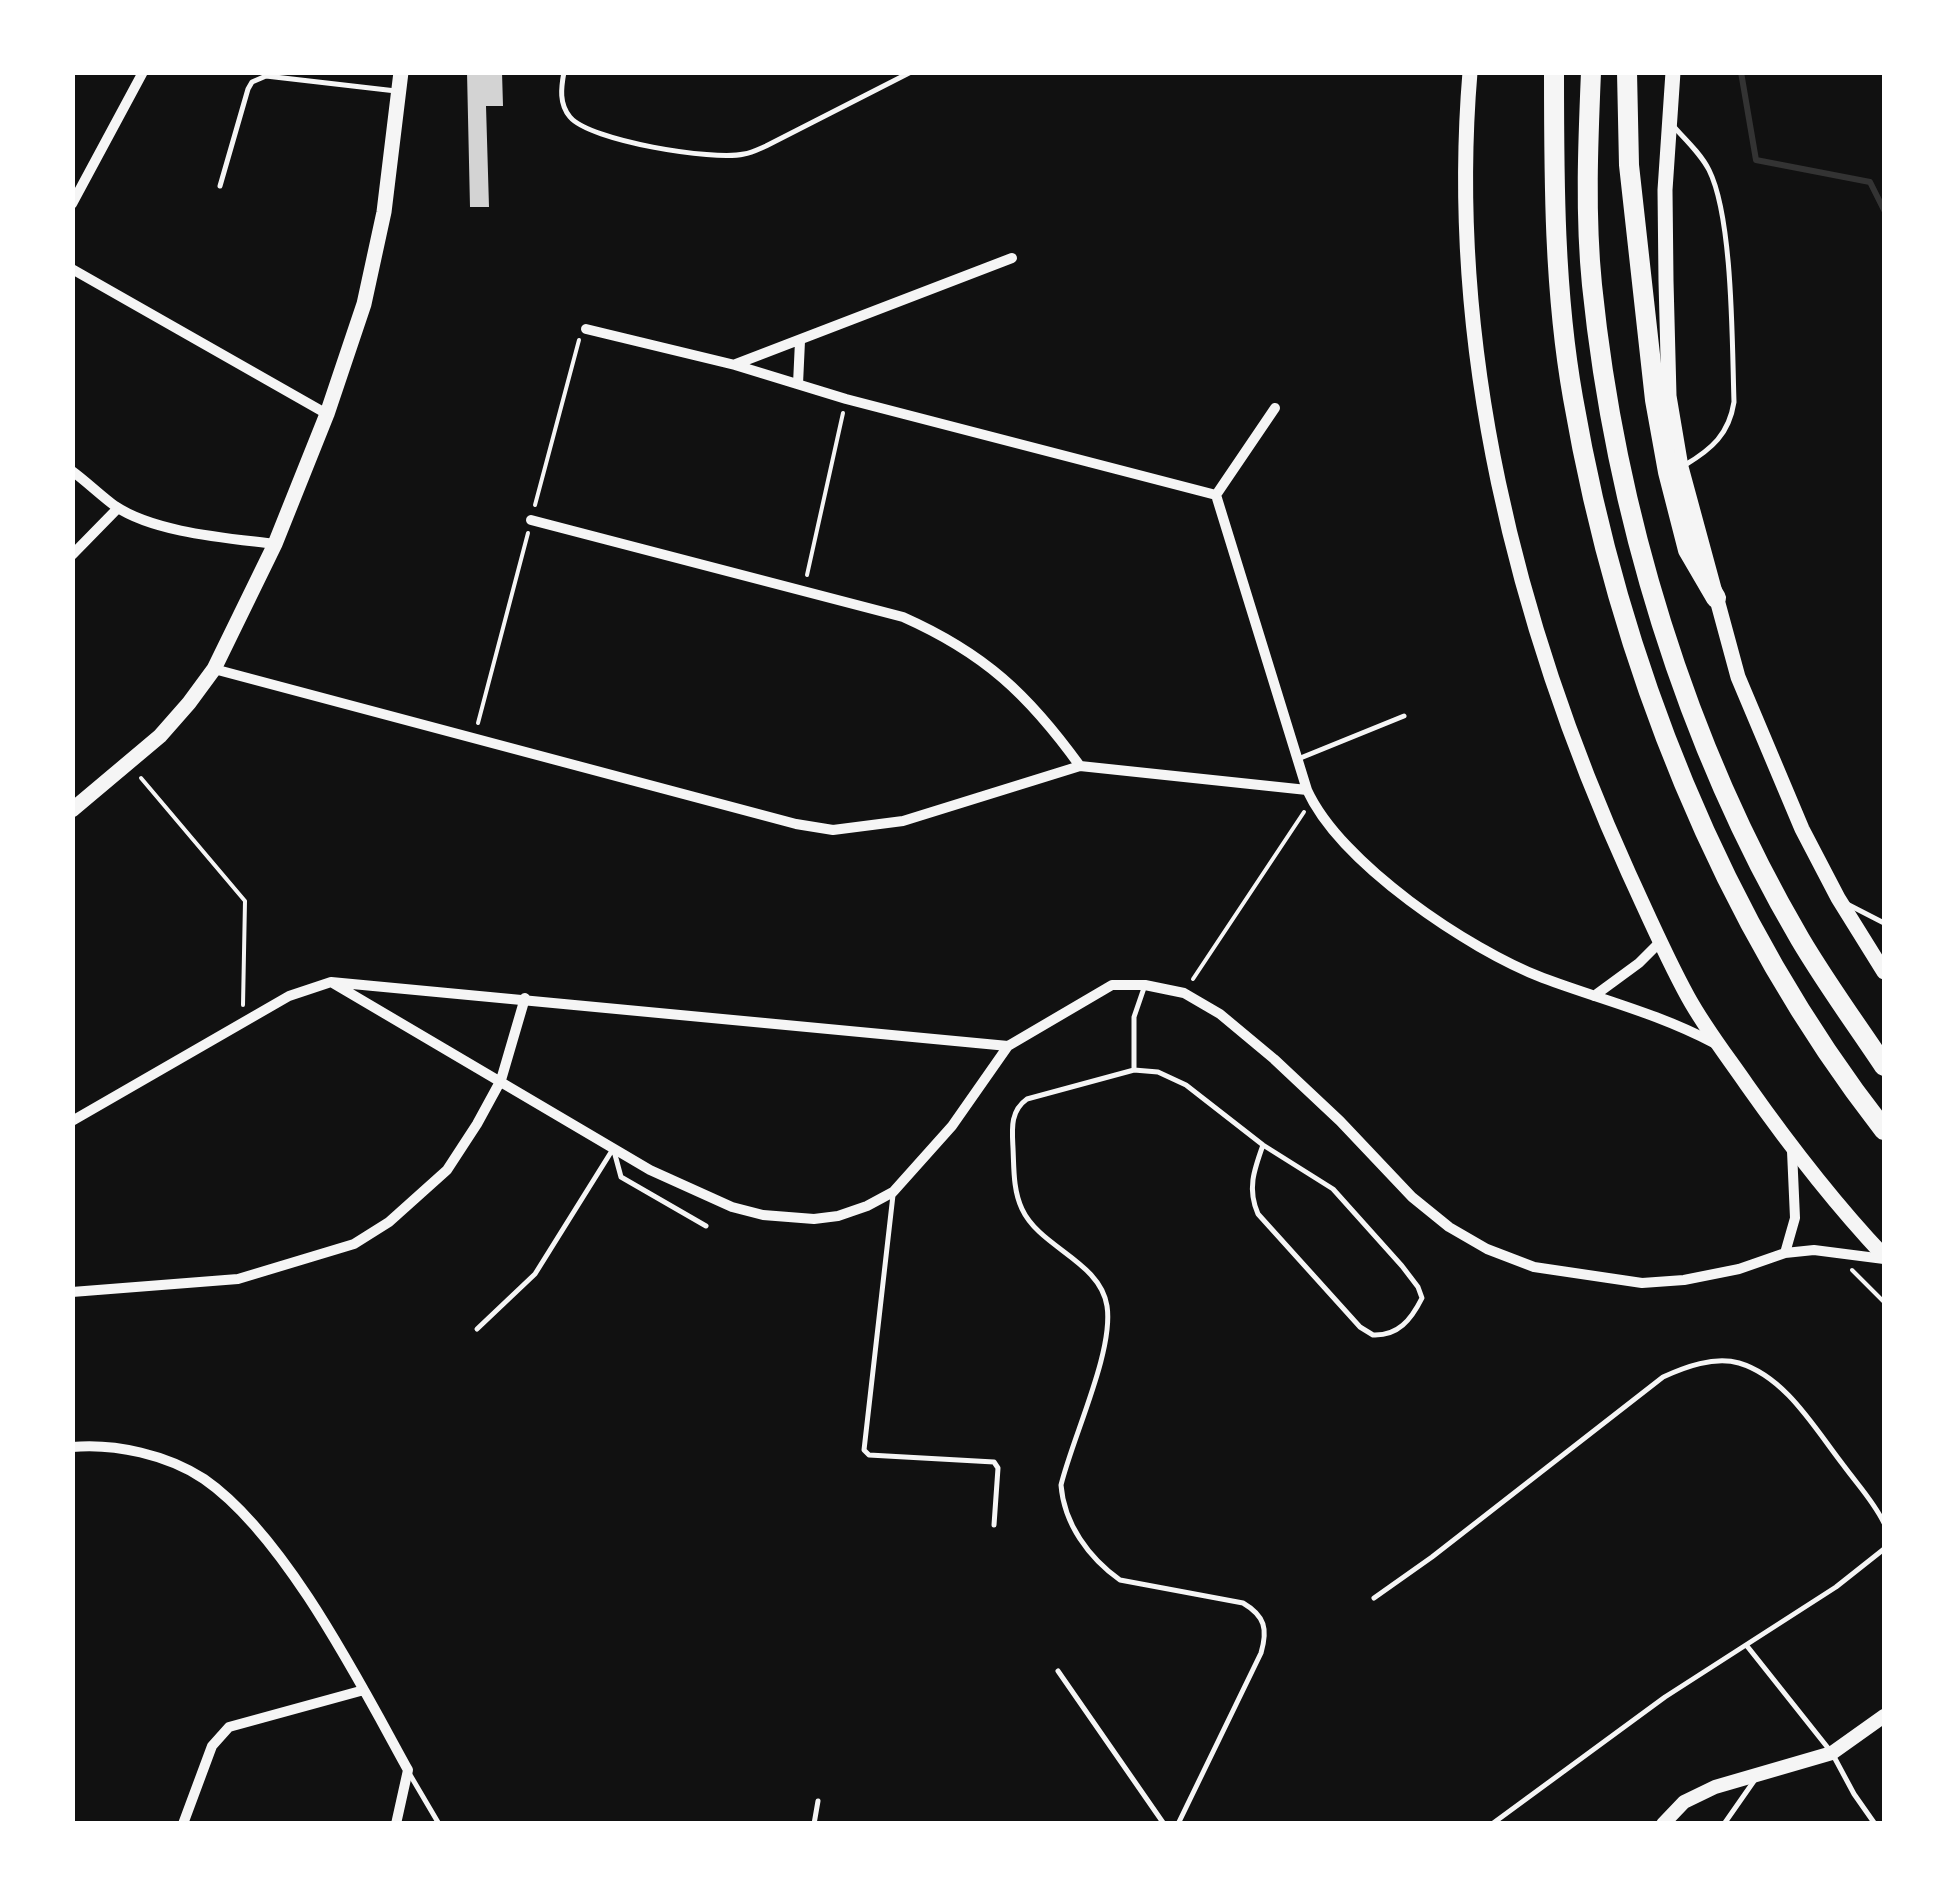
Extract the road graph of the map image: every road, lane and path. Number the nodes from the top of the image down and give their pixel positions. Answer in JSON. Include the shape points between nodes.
{"nodes":[{"id":1,"x":142,"y":72,"type":"edge"},
{"id":2,"x":401,"y":72,"type":"edge"},
{"id":3,"x":564,"y":72,"type":"edge"},
{"id":4,"x":911,"y":72,"type":"edge"},
{"id":5,"x":1470,"y":72,"type":"edge"},
{"id":6,"x":1554,"y":72,"type":"edge"},
{"id":7,"x":1591,"y":72,"type":"edge"},
{"id":8,"x":1627,"y":72,"type":"edge"},
{"id":9,"x":1673,"y":72,"type":"edge"},
{"id":10,"x":400,"y":92,"type":"junction"},
{"id":11,"x":1669,"y":122,"type":"junction"},
{"id":12,"x":220,"y":186,"type":"dead end"},
{"id":13,"x":72,"y":204,"type":"edge"},
{"id":14,"x":1012,"y":258,"type":"dead end"},
{"id":15,"x":72,"y":269,"type":"edge"},
{"id":16,"x":586,"y":329,"type":"dead end"},
{"id":17,"x":800,"y":341,"type":"junction"},
{"id":18,"x":735,"y":365,"type":"junction"},
{"id":19,"x":798,"y":384,"type":"junction"},
{"id":20,"x":846,"y":399,"type":"junction"},
{"id":21,"x":1275,"y":408,"type":"dead end"},
{"id":22,"x":327,"y":414,"type":"junction"},
{"id":23,"x":1681,"y":467,"type":"junction"},
{"id":24,"x":72,"y":470,"type":"edge"},
{"id":25,"x":1216,"y":495,"type":"junction"},
{"id":26,"x":118,"y":508,"type":"junction"},
{"id":27,"x":531,"y":520,"type":"dead end"},
{"id":28,"x":275,"y":544,"type":"junction"},
{"id":29,"x":72,"y":555,"type":"edge"},
{"id":30,"x":804,"y":590,"type":"junction"},
{"id":31,"x":1716,"y":598,"type":"junction"},
{"id":32,"x":214,"y":670,"type":"junction"},
{"id":33,"x":1404,"y":716,"type":"dead end"},
{"id":34,"x":1298,"y":759,"type":"junction"},
{"id":35,"x":128,"y":764,"type":"junction"},
{"id":36,"x":1080,"y":766,"type":"junction"},
{"id":37,"x":1310,"y":795,"type":"junction"},
{"id":38,"x":72,"y":810,"type":"edge"},
{"id":39,"x":1838,"y":898,"type":"junction"},
{"id":40,"x":1884,"y":923,"type":"edge"},
{"id":41,"x":1660,"y":942,"type":"junction"},
{"id":42,"x":1884,"y":972,"type":"edge"},
{"id":43,"x":332,"y":982,"type":"junction"},
{"id":44,"x":1144,"y":984,"type":"junction"},
{"id":45,"x":1184,"y":993,"type":"junction"},
{"id":46,"x":1594,"y":996,"type":"junction"},
{"id":47,"x":525,"y":998,"type":"junction"},
{"id":48,"x":242,"y":1025,"type":"junction"},
{"id":49,"x":1008,"y":1046,"type":"junction"},
{"id":50,"x":1720,"y":1047,"type":"junction"},
{"id":51,"x":1884,"y":1066,"type":"edge"},
{"id":52,"x":1134,"y":1070,"type":"junction"},
{"id":53,"x":502,"y":1080,"type":"junction"},
{"id":54,"x":72,"y":1121,"type":"edge"},
{"id":55,"x":1884,"y":1130,"type":"edge"},
{"id":56,"x":1263,"y":1145,"type":"junction"},
{"id":57,"x":614,"y":1148,"type":"junction"},
{"id":58,"x":1792,"y":1148,"type":"junction"},
{"id":59,"x":893,"y":1192,"type":"junction"},
{"id":60,"x":706,"y":1226,"type":"dead end"},
{"id":61,"x":1834,"y":1252,"type":"junction"},
{"id":62,"x":1785,"y":1253,"type":"junction"},
{"id":63,"x":1884,"y":1258,"type":"edge"},
{"id":64,"x":72,"y":1292,"type":"edge"},
{"id":65,"x":1884,"y":1302,"type":"edge"},
{"id":66,"x":477,"y":1329,"type":"dead end"},
{"id":67,"x":72,"y":1447,"type":"edge"},
{"id":68,"x":1884,"y":1524,"type":"edge"},
{"id":69,"x":994,"y":1526,"type":"dead end"},
{"id":70,"x":1884,"y":1549,"type":"edge"},
{"id":71,"x":1374,"y":1598,"type":"dead end"},
{"id":72,"x":1747,"y":1646,"type":"junction"},
{"id":73,"x":1058,"y":1672,"type":"dead end"},
{"id":74,"x":364,"y":1690,"type":"junction"},
{"id":75,"x":1884,"y":1716,"type":"edge"},
{"id":76,"x":1832,"y":1752,"type":"junction"},
{"id":77,"x":408,"y":1770,"type":"junction"},
{"id":78,"x":1758,"y":1774,"type":"junction"},
{"id":79,"x":818,"y":1801,"type":"dead end"},
{"id":80,"x":183,"y":1824,"type":"edge"},
{"id":81,"x":396,"y":1824,"type":"edge"},
{"id":82,"x":439,"y":1824,"type":"edge"},
{"id":83,"x":814,"y":1824,"type":"edge"},
{"id":84,"x":1164,"y":1824,"type":"edge"},
{"id":85,"x":1178,"y":1824,"type":"edge"},
{"id":86,"x":1492,"y":1824,"type":"edge"},
{"id":87,"x":1662,"y":1824,"type":"edge"},
{"id":88,"x":1724,"y":1824,"type":"edge"},
{"id":89,"x":1875,"y":1824,"type":"edge"}],
"edges":[{"from":1,"to":13,"type":"street"},
{"from":2,"to":10,"type":"main road"},
{"from":3,"to":4,"type":"lane","via":[[562,102],[577,124],[715,155],[766,146]]},
{"from":5,"to":41,"type":"main road","via":[[1470,286],[1507,518],[1588,784]]},
{"from":6,"to":55,"type":"highway","via":[[1560,289],[1572,395],[1626,617],[1707,837],[1803,1011]]},
{"from":7,"to":51,"type":"highway","via":[[1592,283],[1605,384],[1640,551],[1689,699],[1757,860],[1800,940]]},
{"from":8,"to":31,"type":"highway","via":[[1655,400],[1688,550]]},
{"from":9,"to":11,"type":"main road"},
{"from":10,"to":12,"type":"lane","via":[[258,78],[248,89]]},
{"from":10,"to":22,"type":"main road","via":[[376,259]]},
{"from":11,"to":23,"type":"main road","via":[[1669,396]]},
{"from":11,"to":23,"type":"lane","via":[[1708,167],[1716,188],[1734,386],[1723,436]]},
{"from":14,"to":17,"type":"street"},
{"from":15,"to":22,"type":"street"},
{"from":16,"to":18,"type":"street"},
{"from":17,"to":18,"type":"street"},
{"from":17,"to":19,"type":"street"},
{"from":18,"to":19,"type":"street"},
{"from":19,"to":20,"type":"street"},
{"from":20,"to":25,"type":"street"},
{"from":20,"to":30,"type":"path"},
{"from":21,"to":25,"type":"street"},
{"from":22,"to":28,"type":"main road"},
{"from":23,"to":31,"type":"main road"},
{"from":24,"to":26,"type":"street"},
{"from":25,"to":34,"type":"street"},
{"from":26,"to":28,"type":"street","via":[[180,529]]},
{"from":26,"to":29,"type":"street"},
{"from":27,"to":30,"type":"street"},
{"from":28,"to":32,"type":"main road"},
{"from":30,"to":36,"type":"street","via":[[903,617],[976,654],[1051,726]]},
{"from":31,"to":39,"type":"main road","via":[[1738,677]]},
{"from":32,"to":35,"type":"main road"},
{"from":32,"to":36,"type":"street","via":[[833,830],[903,821]]},
{"from":33,"to":34,"type":"lane"},
{"from":34,"to":37,"type":"street"},
{"from":35,"to":38,"type":"main road"},
{"from":35,"to":48,"type":"path","via":[[244,900]]},
{"from":36,"to":37,"type":"street"},
{"from":37,"to":45,"type":"path"},
{"from":37,"to":46,"type":"street","via":[[1382,880],[1424,912],[1539,976]]},
{"from":39,"to":40,"type":"lane"},
{"from":39,"to":42,"type":"main road"},
{"from":41,"to":46,"type":"street"},
{"from":41,"to":50,"type":"main road"},
{"from":43,"to":47,"type":"street"},
{"from":43,"to":48,"type":"street","via":[[289,996]]},
{"from":43,"to":53,"type":"street"},
{"from":44,"to":45,"type":"street"},
{"from":44,"to":49,"type":"street","via":[[1112,985]]},
{"from":44,"to":52,"type":"lane","via":[[1134,1017]]},
{"from":45,"to":62,"type":"street","via":[[1274,1059],[1448,1228],[1487,1249],[1534,1267],[1642,1283],[1739,1269]]},
{"from":46,"to":50,"type":"street","via":[[1659,1016]]},
{"from":47,"to":49,"type":"street"},
{"from":47,"to":53,"type":"street"},
{"from":48,"to":54,"type":"street"},
{"from":49,"to":59,"type":"street","via":[[952,1126]]},
{"from":50,"to":58,"type":"main road"},
{"from":52,"to":56,"type":"lane","via":[[1186,1085]]},
{"from":52,"to":85,"type":"lane","via":[[1020,1104],[1014,1174],[1023,1212],[1093,1277],[1108,1307],[1099,1364],[1061,1485],[1071,1523],[1120,1580],[1244,1603],[1264,1622],[1261,1653]]},
{"from":53,"to":57,"type":"street"},
{"from":53,"to":64,"type":"street","via":[[447,1170],[354,1244],[238,1279]]},
{"from":56,"to":56,"type":"lane","via":[[1251,1184],[1258,1214],[1360,1327],[1373,1335],[1396,1331],[1422,1298],[1418,1287],[1333,1189]]},
{"from":57,"to":59,"type":"street","via":[[732,1207],[786,1219],[838,1216]]},
{"from":57,"to":60,"type":"lane","via":[[621,1177]]},
{"from":57,"to":66,"type":"lane","via":[[535,1274]]},
{"from":58,"to":62,"type":"street","via":[[1795,1218]]},
{"from":58,"to":63,"type":"main road"},
{"from":59,"to":69,"type":"lane","via":[[864,1450],[994,1462]]},
{"from":61,"to":62,"type":"street"},
{"from":61,"to":63,"type":"street"},
{"from":61,"to":65,"type":"path"},
{"from":67,"to":74,"type":"street","via":[[164,1459],[204,1479],[284,1565]]},
{"from":68,"to":71,"type":"lane","via":[[1780,1388],[1734,1362],[1686,1366],[1621,1406]]},
{"from":70,"to":72,"type":"lane"},
{"from":72,"to":76,"type":"lane"},
{"from":72,"to":86,"type":"lane","via":[[1665,1697]]},
{"from":73,"to":84,"type":"lane"},
{"from":74,"to":77,"type":"street"},
{"from":74,"to":80,"type":"street","via":[[228,1727],[212,1746]]},
{"from":75,"to":76,"type":"street"},
{"from":76,"to":78,"type":"street"},
{"from":76,"to":89,"type":"lane"},
{"from":77,"to":81,"type":"street"},
{"from":77,"to":82,"type":"lane"},
{"from":78,"to":87,"type":"street","via":[[1684,1802]]},
{"from":78,"to":88,"type":"lane"},
{"from":79,"to":83,"type":"lane"}]}
